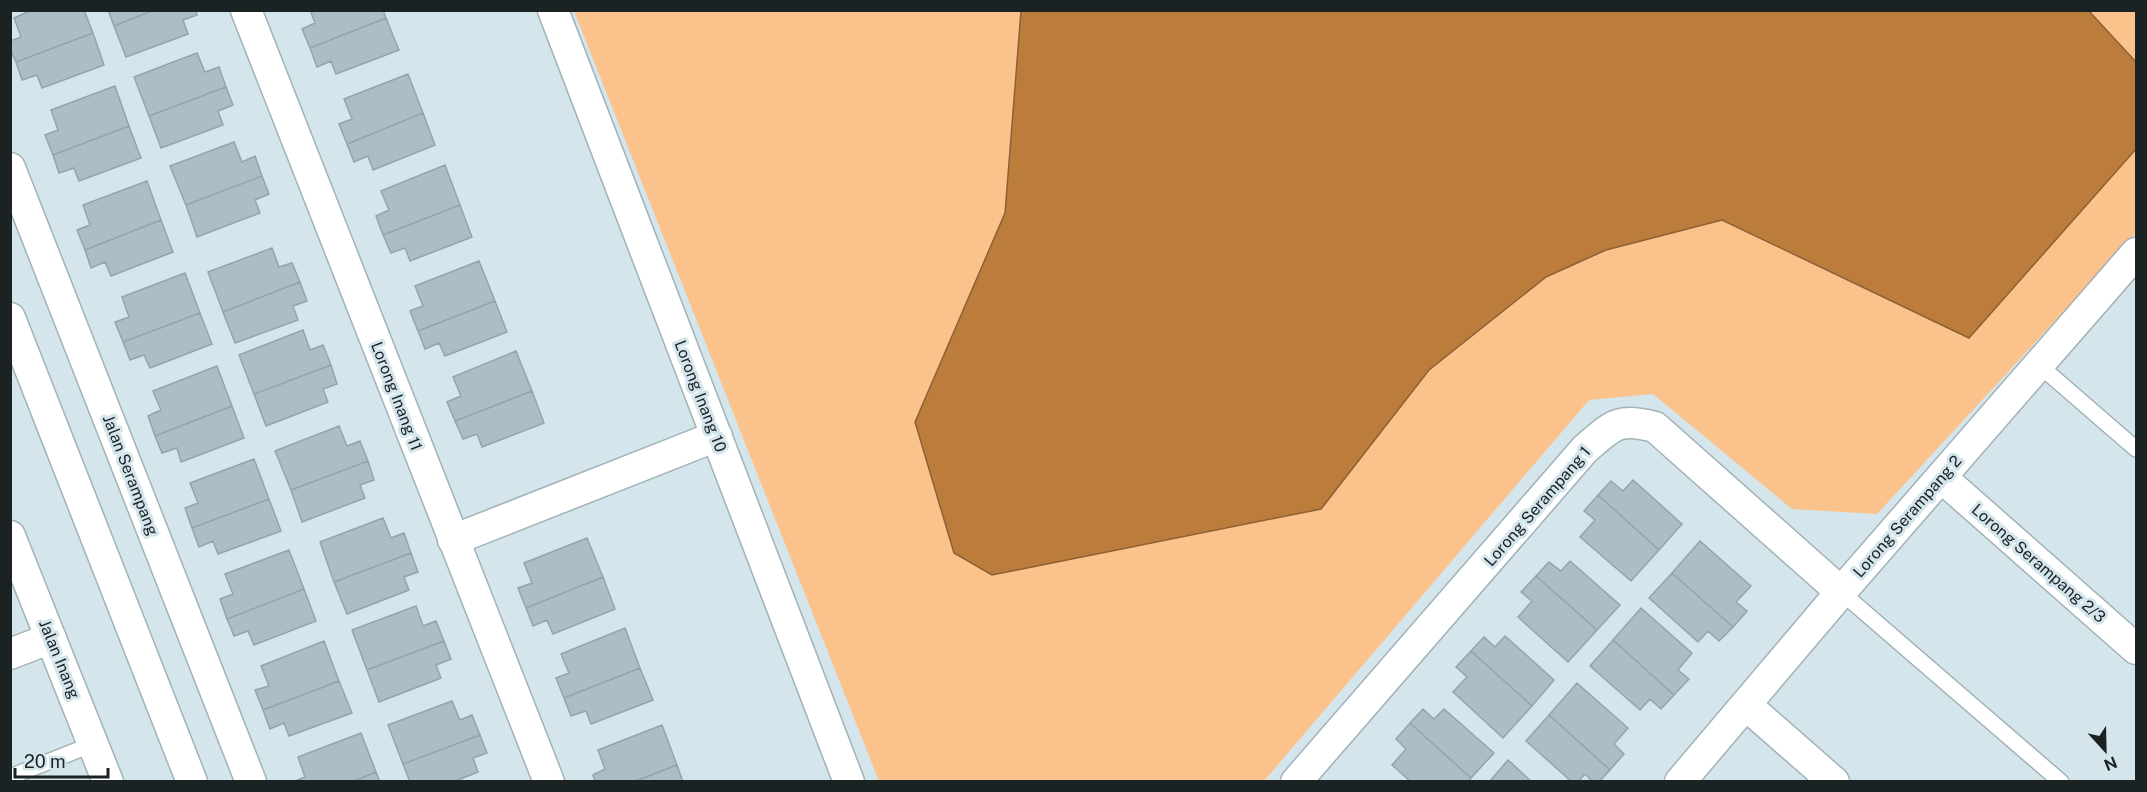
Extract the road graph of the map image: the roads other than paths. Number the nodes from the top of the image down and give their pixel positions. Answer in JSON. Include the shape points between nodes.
{"nodes":[{"id":1,"x":246,"y":10,"type":"edge"},
{"id":2,"x":553,"y":10,"type":"edge"},
{"id":3,"x":10,"y":168,"type":"edge"},
{"id":4,"x":2136,"y":254,"type":"edge"},
{"id":5,"x":10,"y":318,"type":"edge"},
{"id":6,"x":2039,"y":365,"type":"junction"},
{"id":7,"x":717,"y":436,"type":"junction"},
{"id":8,"x":2136,"y":449,"type":"edge"},
{"id":9,"x":1941,"y":477,"type":"junction"},
{"id":10,"x":10,"y":536,"type":"edge"},
{"id":11,"x":453,"y":540,"type":"junction"},
{"id":12,"x":1840,"y":592,"type":"junction"},
{"id":13,"x":51,"y":638,"type":"junction"},
{"id":14,"x":2136,"y":649,"type":"edge"},
{"id":15,"x":10,"y":654,"type":"edge"},
{"id":16,"x":1746,"y":705,"type":"junction"},
{"id":17,"x":93,"y":744,"type":"junction"},
{"id":18,"x":10,"y":777,"type":"edge"},
{"id":19,"x":108,"y":782,"type":"edge"},
{"id":20,"x":192,"y":782,"type":"edge"},
{"id":21,"x":251,"y":782,"type":"edge"},
{"id":22,"x":549,"y":782,"type":"edge"},
{"id":23,"x":849,"y":782,"type":"edge"},
{"id":24,"x":1296,"y":782,"type":"edge"},
{"id":25,"x":1680,"y":782,"type":"edge"},
{"id":26,"x":1834,"y":782,"type":"edge"},
{"id":27,"x":2061,"y":782,"type":"edge"}],
"edges":[{"from":1,"to":11,"type":"street","name":"Lorong Inang 11"},
{"from":2,"to":7,"type":"street","name":"Lorong Inang 10"},
{"from":3,"to":21,"type":"street","name":"Jalan Serampang"},
{"from":4,"to":6,"type":"street","name":"Lorong Serampang 2"},
{"from":5,"to":20,"type":"street"},
{"from":6,"to":8,"type":"lane"},
{"from":6,"to":9,"type":"street","name":"Lorong Serampang 2"},
{"from":7,"to":11,"type":"street"},
{"from":7,"to":23,"type":"street","name":"Lorong Inang 10"},
{"from":9,"to":12,"type":"street","name":"Lorong Serampang 2"},
{"from":9,"to":14,"type":"street","name":"Lorong Serampang 2/3"},
{"from":10,"to":13,"type":"street","name":"Jalan Inang"},
{"from":11,"to":22,"type":"street","name":"Lorong Inang 11"},
{"from":12,"to":16,"type":"street","name":"Lorong Serampang 2"},
{"from":12,"to":24,"type":"street","name":"Lorong Serampang 1","via":[[1655,427],[1623,422],[1585,449]]},
{"from":12,"to":27,"type":"lane"},
{"from":13,"to":15,"type":"street"},
{"from":13,"to":17,"type":"street","name":"Jalan Inang"},
{"from":16,"to":25,"type":"street","name":"Lorong Serampang 2"},
{"from":16,"to":26,"type":"street"},
{"from":17,"to":18,"type":"lane"},
{"from":17,"to":19,"type":"street","name":"Jalan Inang"}]}
